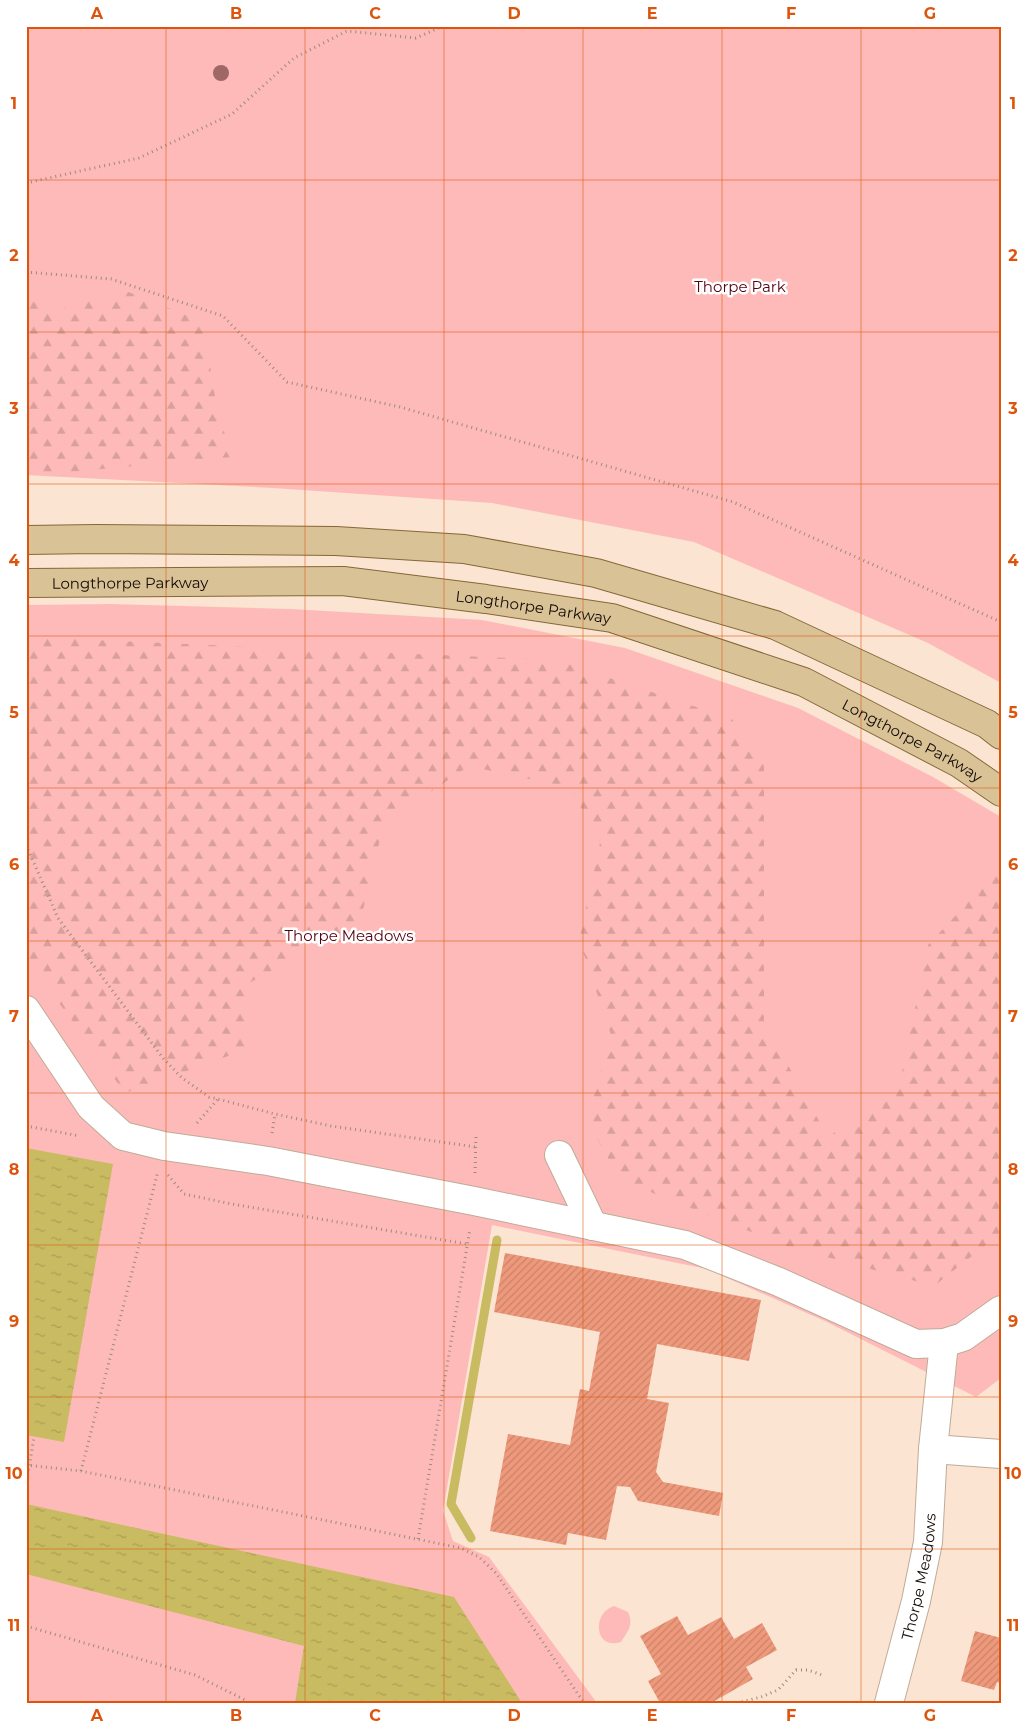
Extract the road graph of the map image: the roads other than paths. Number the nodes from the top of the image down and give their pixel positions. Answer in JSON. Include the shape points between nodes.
{"nodes":[{"id":1,"x":26,"y":540,"type":"edge"},
{"id":2,"x":26,"y":583,"type":"edge"},
{"id":3,"x":1001,"y":735,"type":"edge"},
{"id":4,"x":1001,"y":792,"type":"edge"},
{"id":5,"x":26,"y":1010,"type":"edge"},
{"id":6,"x":559,"y":1155,"type":"dead end"},
{"id":7,"x":593,"y":1226,"type":"junction"},
{"id":8,"x":1001,"y":1310,"type":"edge"},
{"id":9,"x":944,"y":1343,"type":"junction"},
{"id":10,"x":934,"y":1448,"type":"junction"},
{"id":11,"x":1001,"y":1454,"type":"edge"},
{"id":12,"x":889,"y":1703,"type":"edge"}],
"edges":[{"from":1,"to":3,"type":"main road","via":[[336,541],[464,549],[596,572],[775,625],[987,724]]},
{"from":2,"to":4,"type":"main road","name":"Longthorpe Parkway","via":[[343,581],[612,618],[804,682],[959,763]]},
{"from":5,"to":7,"type":"street","via":[[91,1107],[122,1136]]},
{"from":6,"to":7,"type":"street"},
{"from":7,"to":9,"type":"street","via":[[685,1245],[779,1282],[916,1344]]},
{"from":8,"to":9,"type":"street","via":[[963,1337]]},
{"from":9,"to":10,"type":"street","name":"Thorpe Meadows"},
{"from":10,"to":11,"type":"street"},
{"from":10,"to":12,"type":"street","name":"Thorpe Meadows","via":[[928,1542]]}]}
